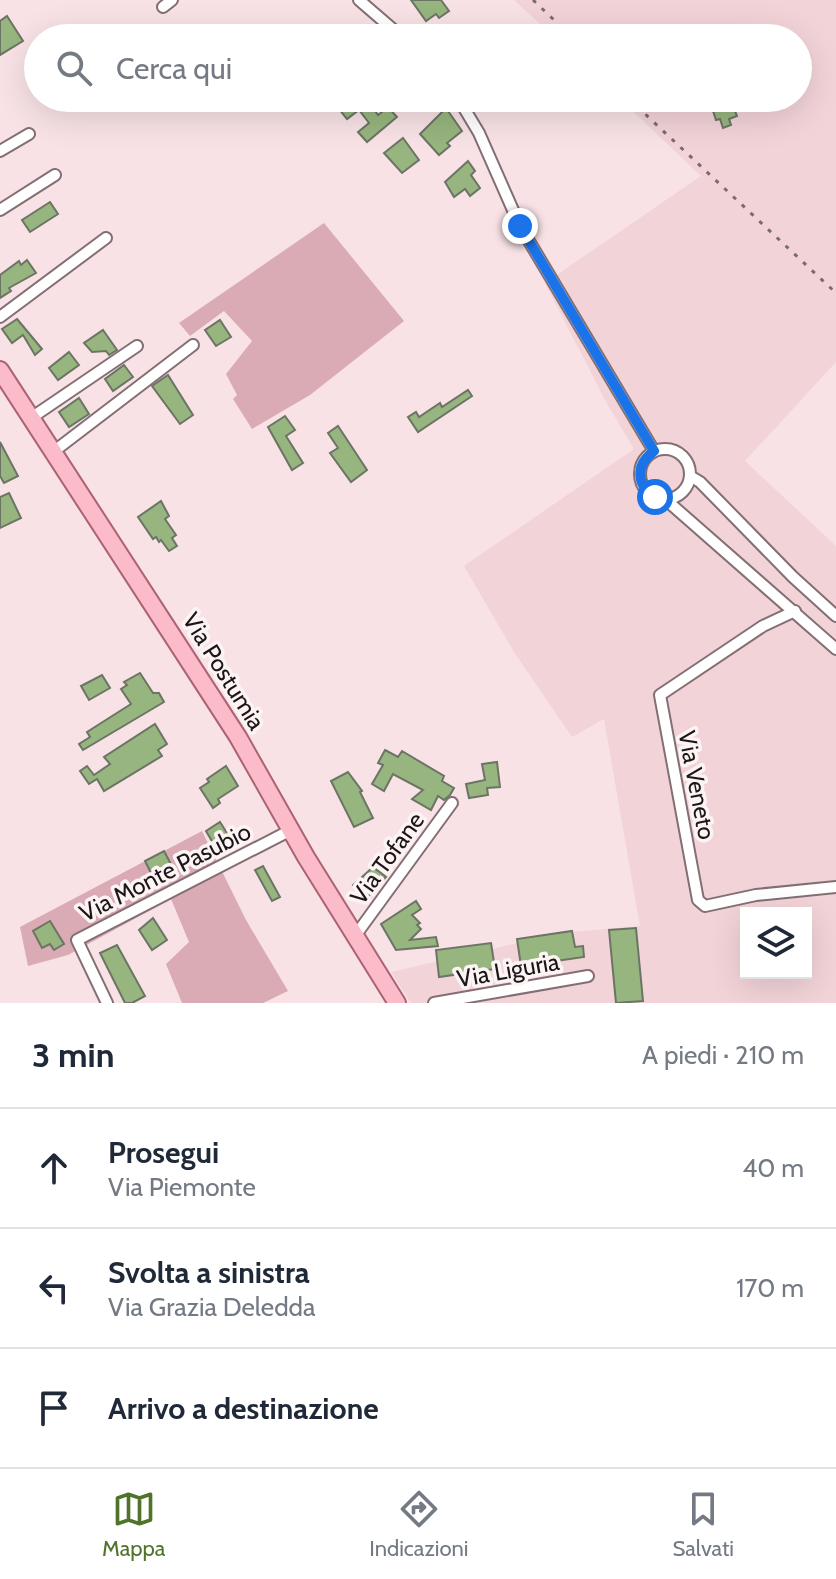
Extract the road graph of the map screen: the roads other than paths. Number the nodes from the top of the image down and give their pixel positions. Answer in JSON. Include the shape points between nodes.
{"nodes":[{"id":1,"x":359,"y":0,"type":"edge"},
{"id":2,"x":387,"y":24,"type":"edge"},
{"id":3,"x":466,"y":112,"type":"edge"},
{"id":4,"x":29,"y":134,"type":"dead end"},
{"id":5,"x":0,"y":151,"type":"edge"},
{"id":6,"x":55,"y":175,"type":"dead end"},
{"id":7,"x":0,"y":210,"type":"edge"},
{"id":8,"x":106,"y":238,"type":"dead end"},
{"id":9,"x":0,"y":317,"type":"edge"},
{"id":10,"x":193,"y":345,"type":"dead end"},
{"id":11,"x":137,"y":346,"type":"dead end"},
{"id":12,"x":0,"y":370,"type":"edge"},
{"id":13,"x":31,"y":418,"type":"junction"},
{"id":14,"x":654,"y":451,"type":"junction"},
{"id":15,"x":53,"y":452,"type":"junction"},
{"id":16,"x":690,"y":476,"type":"junction"},
{"id":17,"x":665,"y":499,"type":"junction"},
{"id":18,"x":795,"y":611,"type":"junction"},
{"id":19,"x":836,"y":616,"type":"edge"},
{"id":20,"x":836,"y":649,"type":"edge"},
{"id":21,"x":452,"y":803,"type":"dead end"},
{"id":22,"x":291,"y":830,"type":"junction"},
{"id":23,"x":836,"y":887,"type":"edge"},
{"id":24,"x":355,"y":936,"type":"junction"},
{"id":25,"x":588,"y":976,"type":"dead end"},
{"id":26,"x":107,"y":1003,"type":"edge"},
{"id":27,"x":397,"y":1003,"type":"edge"},
{"id":28,"x":434,"y":1003,"type":"edge"}],
"edges":[{"from":1,"to":2,"type":"street"},
{"from":3,"to":14,"type":"street","via":[[520,226]]},
{"from":4,"to":5,"type":"street"},
{"from":6,"to":7,"type":"street"},
{"from":8,"to":9,"type":"street"},
{"from":10,"to":15,"type":"street"},
{"from":11,"to":13,"type":"street"},
{"from":12,"to":13,"type":"main road","name":"Via Postumia"},
{"from":13,"to":15,"type":"main road","name":"Via Postumia"},
{"from":14,"to":16,"type":"street","via":[[668,449],[682,456]]},
{"from":14,"to":17,"type":"street","via":[[642,463],[640,479],[648,493]]},
{"from":15,"to":22,"type":"main road","name":"Via Postumia","via":[[238,737]]},
{"from":16,"to":17,"type":"street","via":[[679,495]]},
{"from":16,"to":19,"type":"street"},
{"from":17,"to":18,"type":"street"},
{"from":18,"to":20,"type":"street"},
{"from":18,"to":23,"type":"street","name":"Via Veneto","via":[[763,626],[660,695],[698,900],[705,906]]},
{"from":21,"to":24,"type":"street","name":"Via Tofane"},
{"from":22,"to":24,"type":"main road","name":"Via Postumia"},
{"from":22,"to":26,"type":"street","name":"Via Monte Pasubio","via":[[77,940]]},
{"from":24,"to":27,"type":"main road","name":"Via Postumia"},
{"from":25,"to":28,"type":"street","name":"Via Liguria"}]}
